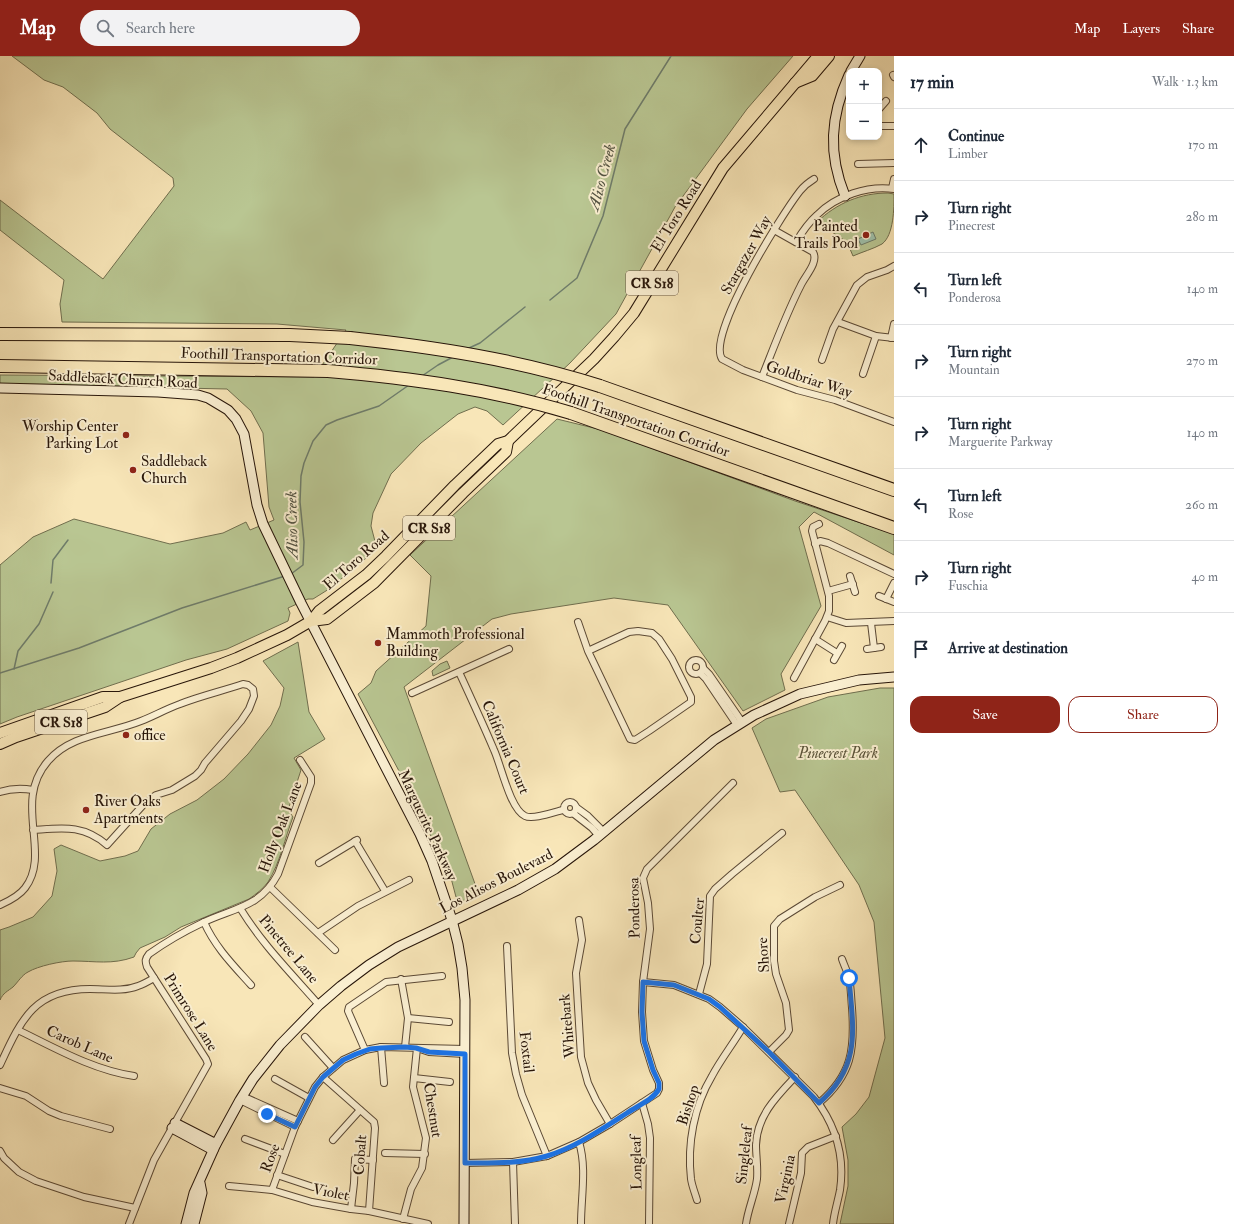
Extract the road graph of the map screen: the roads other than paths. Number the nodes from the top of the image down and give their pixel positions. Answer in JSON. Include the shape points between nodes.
{"nodes":[{"id":1,"x":818,"y":56,"type":"edge"},
{"id":2,"x":829,"y":56,"type":"edge"},
{"id":3,"x":860,"y":56,"type":"edge"},
{"id":4,"x":853,"y":68,"type":"edge"},
{"id":5,"x":846,"y":82,"type":"edge"},
{"id":6,"x":795,"y":83,"type":"junction"},
{"id":7,"x":886,"y":101,"type":"dead end"},
{"id":8,"x":882,"y":106,"type":"edge"},
{"id":9,"x":882,"y":126,"type":"edge"},
{"id":10,"x":894,"y":126,"type":"edge"},
{"id":11,"x":894,"y":163,"type":"edge"},
{"id":12,"x":858,"y":164,"type":"dead end"},
{"id":13,"x":814,"y":179,"type":"dead end"},
{"id":14,"x":894,"y":179,"type":"edge"},
{"id":15,"x":893,"y":189,"type":"edge"},
{"id":16,"x":845,"y":196,"type":"junction"},
{"id":17,"x":774,"y":230,"type":"junction"},
{"id":18,"x":796,"y":242,"type":"junction"},
{"id":19,"x":894,"y":266,"type":"edge"},
{"id":20,"x":838,"y":322,"type":"junction"},
{"id":21,"x":894,"y":324,"type":"edge"},
{"id":22,"x":0,"y":331,"type":"edge"},
{"id":23,"x":0,"y":334,"type":"edge"},
{"id":24,"x":55,"y":335,"type":"junction"},
{"id":25,"x":876,"y":336,"type":"junction"},
{"id":26,"x":893,"y":338,"type":"edge"},
{"id":27,"x":719,"y":355,"type":"joint"},
{"id":28,"x":822,"y":360,"type":"dead end"},
{"id":29,"x":0,"y":366,"type":"edge"},
{"id":30,"x":863,"y":374,"type":"dead end"},
{"id":31,"x":762,"y":377,"type":"junction"},
{"id":32,"x":0,"y":388,"type":"edge"},
{"id":33,"x":894,"y":422,"type":"edge"},
{"id":34,"x":894,"y":490,"type":"edge"},
{"id":35,"x":819,"y":524,"type":"dead end"},
{"id":36,"x":894,"y":528,"type":"edge"},
{"id":37,"x":815,"y":544,"type":"junction"},
{"id":38,"x":894,"y":574,"type":"edge"},
{"id":39,"x":850,"y":576,"type":"dead end"},
{"id":40,"x":894,"y":583,"type":"edge"},
{"id":41,"x":852,"y":584,"type":"junction"},
{"id":42,"x":828,"y":591,"type":"junction"},
{"id":43,"x":855,"y":592,"type":"dead end"},
{"id":44,"x":879,"y":596,"type":"dead end"},
{"id":45,"x":886,"y":599,"type":"junction"},
{"id":46,"x":894,"y":602,"type":"edge"},
{"id":47,"x":827,"y":617,"type":"junction"},
{"id":48,"x":311,"y":621,"type":"junction"},
{"id":49,"x":894,"y":621,"type":"edge"},
{"id":50,"x":578,"y":622,"type":"dead end"},
{"id":51,"x":871,"y":623,"type":"junction"},
{"id":52,"x":815,"y":639,"type":"junction"},
{"id":53,"x":842,"y":646,"type":"dead end"},
{"id":54,"x":881,"y":647,"type":"dead end"},
{"id":55,"x":509,"y":649,"type":"dead end"},
{"id":56,"x":588,"y":651,"type":"junction"},
{"id":57,"x":837,"y":653,"type":"junction"},
{"id":58,"x":834,"y":660,"type":"dead end"},
{"id":59,"x":690,"y":666,"type":"junction"},
{"id":60,"x":459,"y":672,"type":"junction"},
{"id":61,"x":678,"y":672,"type":"junction"},
{"id":62,"x":699,"y":672,"type":"junction"},
{"id":63,"x":894,"y":677,"type":"edge"},
{"id":64,"x":794,"y":678,"type":"dead end"},
{"id":65,"x":682,"y":680,"type":"junction"},
{"id":66,"x":412,"y":693,"type":"dead end"},
{"id":67,"x":120,"y":697,"type":"junction"},
{"id":68,"x":739,"y":723,"type":"junction"},
{"id":69,"x":0,"y":732,"type":"edge"},
{"id":70,"x":0,"y":744,"type":"edge"},
{"id":71,"x":300,"y":760,"type":"dead end"},
{"id":72,"x":733,"y":783,"type":"dead end"},
{"id":73,"x":33,"y":790,"type":"junction"},
{"id":74,"x":0,"y":792,"type":"edge"},
{"id":75,"x":564,"y":810,"type":"junction"},
{"id":76,"x":575,"y":811,"type":"junction"},
{"id":77,"x":33,"y":830,"type":"junction"},
{"id":78,"x":782,"y":833,"type":"dead end"},
{"id":79,"x":601,"y":834,"type":"junction"},
{"id":80,"x":319,"y":863,"type":"dead end"},
{"id":81,"x":409,"y":880,"type":"dead end"},
{"id":82,"x":840,"y":885,"type":"dead end"},
{"id":83,"x":270,"y":887,"type":"junction"},
{"id":84,"x":385,"y":891,"type":"junction"},
{"id":85,"x":0,"y":905,"type":"edge"},
{"id":86,"x":240,"y":908,"type":"junction"},
{"id":87,"x":452,"y":920,"type":"junction"},
{"id":88,"x":579,"y":920,"type":"dead end"},
{"id":89,"x":204,"y":922,"type":"junction"},
{"id":90,"x":318,"y":933,"type":"junction"},
{"id":91,"x":507,"y":946,"type":"dead end"},
{"id":92,"x":335,"y":950,"type":"dead end"},
{"id":93,"x":149,"y":954,"type":"joint"},
{"id":94,"x":842,"y":959,"type":"dead end"},
{"id":95,"x":442,"y":976,"type":"dead end"},
{"id":96,"x":154,"y":978,"type":"junction"},
{"id":97,"x":401,"y":979,"type":"junction"},
{"id":98,"x":643,"y":982,"type":"junction"},
{"id":99,"x":251,"y":985,"type":"dead end"},
{"id":100,"x":699,"y":994,"type":"junction"},
{"id":101,"x":319,"y":1004,"type":"junction"},
{"id":102,"x":408,"y":1018,"type":"junction"},
{"id":103,"x":449,"y":1022,"type":"dead end"},
{"id":104,"x":743,"y":1027,"type":"junction"},
{"id":105,"x":18,"y":1030,"type":"junction"},
{"id":106,"x":305,"y":1038,"type":"dead end"},
{"id":107,"x":405,"y":1047,"type":"junction"},
{"id":108,"x":381,"y":1048,"type":"junction"},
{"id":109,"x":416,"y":1048,"type":"junction"},
{"id":110,"x":365,"y":1050,"type":"junction"},
{"id":111,"x":465,"y":1052,"type":"junction"},
{"id":112,"x":769,"y":1052,"type":"junction"},
{"id":113,"x":0,"y":1065,"type":"edge"},
{"id":114,"x":333,"y":1068,"type":"junction"},
{"id":115,"x":134,"y":1076,"type":"dead end"},
{"id":116,"x":323,"y":1077,"type":"junction"},
{"id":117,"x":795,"y":1077,"type":"junction"},
{"id":118,"x":414,"y":1078,"type":"junction"},
{"id":119,"x":275,"y":1079,"type":"dead end"},
{"id":120,"x":450,"y":1082,"type":"dead end"},
{"id":121,"x":384,"y":1083,"type":"dead end"},
{"id":122,"x":0,"y":1088,"type":"edge"},
{"id":123,"x":241,"y":1098,"type":"junction"},
{"id":124,"x":309,"y":1098,"type":"junction"},
{"id":125,"x":819,"y":1103,"type":"junction"},
{"id":126,"x":642,"y":1104,"type":"junction"},
{"id":127,"x":360,"y":1110,"type":"junction"},
{"id":128,"x":297,"y":1124,"type":"junction"},
{"id":129,"x":610,"y":1124,"type":"junction"},
{"id":130,"x":174,"y":1126,"type":"junction"},
{"id":131,"x":110,"y":1128,"type":"dead end"},
{"id":132,"x":836,"y":1136,"type":"junction"},
{"id":133,"x":245,"y":1139,"type":"dead end"},
{"id":134,"x":333,"y":1140,"type":"dead end"},
{"id":135,"x":579,"y":1142,"type":"junction"},
{"id":136,"x":215,"y":1147,"type":"junction"},
{"id":137,"x":0,"y":1151,"type":"edge"},
{"id":138,"x":385,"y":1153,"type":"dead end"},
{"id":139,"x":285,"y":1154,"type":"junction"},
{"id":140,"x":425,"y":1154,"type":"junction"},
{"id":141,"x":547,"y":1156,"type":"junction"},
{"id":142,"x":373,"y":1160,"type":"junction"},
{"id":143,"x":512,"y":1162,"type":"junction"},
{"id":144,"x":465,"y":1163,"type":"junction"},
{"id":145,"x":277,"y":1175,"type":"junction"},
{"id":146,"x":200,"y":1183,"type":"junction"},
{"id":147,"x":229,"y":1186,"type":"dead end"},
{"id":148,"x":313,"y":1187,"type":"dead end"},
{"id":149,"x":272,"y":1190,"type":"junction"},
{"id":150,"x":697,"y":1200,"type":"dead end"},
{"id":151,"x":134,"y":1208,"type":"junction"},
{"id":152,"x":351,"y":1209,"type":"junction"},
{"id":153,"x":369,"y":1211,"type":"junction"},
{"id":154,"x":403,"y":1219,"type":"junction"},
{"id":155,"x":129,"y":1224,"type":"edge"},
{"id":156,"x":186,"y":1224,"type":"edge"},
{"id":157,"x":194,"y":1224,"type":"edge"},
{"id":158,"x":428,"y":1224,"type":"edge"},
{"id":159,"x":464,"y":1224,"type":"edge"},
{"id":160,"x":515,"y":1224,"type":"edge"},
{"id":161,"x":581,"y":1224,"type":"edge"},
{"id":162,"x":649,"y":1224,"type":"edge"},
{"id":163,"x":746,"y":1224,"type":"edge"},
{"id":164,"x":789,"y":1224,"type":"edge"},
{"id":165,"x":833,"y":1224,"type":"edge"}],
"edges":[{"from":1,"to":6,"type":"main road","name":"El Toro Road","number":"CR S18"},
{"from":2,"to":6,"type":"main road","via":[[812,76]]},
{"from":3,"to":4,"type":"main road"},
{"from":5,"to":16,"type":"main road","via":[[834,121],[835,162]]},
{"from":6,"to":48,"type":"main road","name":"El Toro Road","number":"CR S18","via":[[723,168],[634,313],[614,337],[508,441],[498,444],[455,485],[366,575],[318,610]]},
{"from":7,"to":8,"type":"street"},
{"from":9,"to":10,"type":"street"},
{"from":11,"to":12,"type":"street"},
{"from":13,"to":17,"type":"street","name":"Stargazer Way","via":[[801,189]]},
{"from":14,"to":15,"type":"street"},
{"from":15,"to":16,"type":"street","via":[[867,190]]},
{"from":16,"to":18,"type":"street","via":[[817,214]]},
{"from":17,"to":18,"type":"street"},
{"from":17,"to":27,"type":"street","name":"Stargazer Way","via":[[732,305],[726,320]]},
{"from":18,"to":31,"type":"street","via":[[813,252],[814,263],[800,286]]},
{"from":19,"to":20,"type":"street","via":[[867,277],[857,285]]},
{"from":20,"to":25,"type":"street"},
{"from":20,"to":28,"type":"street"},
{"from":21,"to":26,"type":"street"},
{"from":22,"to":24,"type":"highway"},
{"from":23,"to":24,"type":"highway","name":"Foothill Transportation Corridor"},
{"from":24,"to":34,"type":"highway","name":"Foothill Transportation Corridor","bridge":true,"via":[[290,335],[350,338],[474,355],[600,386]]},
{"from":25,"to":26,"type":"street"},
{"from":25,"to":30,"type":"street"},
{"from":27,"to":31,"type":"street","name":"Goldbriar Way","via":[[722,359]]},
{"from":29,"to":36,"type":"highway","name":"Foothill Transportation Corridor","bridge":true,"via":[[328,371],[387,376],[483,391],[571,413]]},
{"from":31,"to":33,"type":"street","name":"Goldbriar Way"},
{"from":32,"to":48,"type":"main road","name":"Saddleback Church Road","via":[[198,395],[213,400],[228,410],[244,434],[263,524]]},
{"from":35,"to":37,"type":"street","via":[[813,527],[812,531]]},
{"from":37,"to":38,"type":"street","via":[[820,541],[828,543]]},
{"from":37,"to":42,"type":"street"},
{"from":39,"to":41,"type":"street"},
{"from":40,"to":45,"type":"street"},
{"from":41,"to":42,"type":"street"},
{"from":41,"to":43,"type":"street"},
{"from":42,"to":47,"type":"street"},
{"from":44,"to":45,"type":"street"},
{"from":45,"to":46,"type":"street"},
{"from":47,"to":51,"type":"street","via":[[846,623]]},
{"from":47,"to":52,"type":"street"},
{"from":48,"to":67,"type":"main road","name":"El Toro Road","number":"CR S18","via":[[287,635],[212,668]]},
{"from":48,"to":87,"type":"main road","name":"Marguerite Parkway","via":[[420,834]]},
{"from":49,"to":51,"type":"street"},
{"from":50,"to":56,"type":"street"},
{"from":51,"to":54,"type":"street","via":[[870,649]]},
{"from":52,"to":57,"type":"street"},
{"from":52,"to":64,"type":"street"},
{"from":53,"to":57,"type":"street"},
{"from":55,"to":60,"type":"street"},
{"from":56,"to":61,"type":"street","via":[[629,632],[652,633],[659,639]]},
{"from":56,"to":65,"type":"street","via":[[631,740],[635,740],[690,703],[691,699]]},
{"from":57,"to":58,"type":"street"},
{"from":59,"to":61,"type":"street"},
{"from":59,"to":62,"type":"street","via":[[691,671]]},
{"from":59,"to":62,"type":"street","via":[[694,661],[698,661],[702,664]]},
{"from":60,"to":66,"type":"street"},
{"from":60,"to":75,"type":"street","name":"California Court","via":[[494,750],[508,792],[519,812],[532,818]]},
{"from":61,"to":65,"type":"street"},
{"from":62,"to":65,"type":"street"},
{"from":62,"to":68,"type":"street"},
{"from":63,"to":68,"type":"main road","name":"Los Alisos Boulevard","via":[[859,680],[800,694]]},
{"from":67,"to":69,"type":"main road","name":"El Toro Road","number":"CR S18","via":[[103,697]]},
{"from":67,"to":70,"type":"main road","name":"El Toro Road","number":"CR S18","via":[[105,707]]},
{"from":68,"to":79,"type":"main road","name":"Los Alisos Boulevard","via":[[699,752]]},
{"from":71,"to":83,"type":"street","name":"Holly Oak Lane","via":[[311,777],[311,783],[278,874]]},
{"from":72,"to":98,"type":"street","name":"Ponderosa","via":[[647,869],[643,878],[650,929]]},
{"from":73,"to":74,"type":"street","via":[[20,788]]},
{"from":73,"to":77,"type":"street"},
{"from":73,"to":77,"type":"street","via":[[48,761],[66,745],[141,722],[188,701],[243,684],[252,690],[254,696],[249,709],[201,770],[172,790],[150,799],[107,845],[89,832],[78,829]]},
{"from":75,"to":76,"type":"street","via":[[568,814]]},
{"from":75,"to":76,"type":"street","name":"California Court","via":[[564,805],[570,802],[574,803]]},
{"from":76,"to":79,"type":"street","via":[[588,816]]},
{"from":77,"to":85,"type":"street","via":[[33,873],[25,888],[11,900]]},
{"from":78,"to":100,"type":"street","name":"Coulter","via":[[732,874],[710,896],[707,964]]},
{"from":79,"to":87,"type":"main road","name":"Los Alisos Boulevard","via":[[555,869],[518,890]]},
{"from":80,"to":84,"type":"street","via":[[356,840]]},
{"from":81,"to":84,"type":"street"},
{"from":82,"to":112,"type":"street","name":"Shore","via":[[814,897],[780,919],[774,926],[774,961],[786,1003],[788,1030]]},
{"from":83,"to":86,"type":"street","name":"Holly Oak Lane","via":[[259,898]]},
{"from":83,"to":90,"type":"street"},
{"from":84,"to":90,"type":"street"},
{"from":86,"to":89,"type":"street","name":"Holly Oak Lane"},
{"from":86,"to":101,"type":"street","name":"Pinetree Lane","via":[[263,942]]},
{"from":87,"to":101,"type":"main road","name":"Los Alisos Boulevard","via":[[398,947],[369,965]]},
{"from":87,"to":111,"type":"main road","name":"Marguerite Parkway","via":[[462,968]]},
{"from":88,"to":129,"type":"street","name":"Whitebark","via":[[582,940],[576,973],[581,1057],[588,1082]]},
{"from":89,"to":93,"type":"street","name":"Holly Oak Lane","via":[[177,935]]},
{"from":89,"to":99,"type":"street","via":[[220,950]]},
{"from":90,"to":92,"type":"street"},
{"from":91,"to":141,"type":"street","name":"Foxtail","via":[[512,1053],[516,1074]]},
{"from":93,"to":96,"type":"street","name":"Primrose Lane","via":[[145,963]]},
{"from":94,"to":125,"type":"street","via":[[849,978],[854,1028],[850,1057],[836,1086]]},
{"from":95,"to":97,"type":"street"},
{"from":96,"to":105,"type":"street","via":[[138,987],[123,990],[75,990],[56,993],[39,1003]]},
{"from":96,"to":130,"type":"street","name":"Primrose Lane","via":[[208,1064]]},
{"from":97,"to":102,"type":"street"},
{"from":97,"to":110,"type":"street","via":[[386,982],[350,1007]]},
{"from":98,"to":100,"type":"street","via":[[674,985]]},
{"from":98,"to":126,"type":"street","name":"Ponderosa","via":[[644,1041],[659,1089]]},
{"from":100,"to":104,"type":"street","via":[[720,1007]]},
{"from":101,"to":123,"type":"main road","name":"Los Alisos Boulevard","via":[[264,1064]]},
{"from":102,"to":103,"type":"street"},
{"from":102,"to":107,"type":"street"},
{"from":104,"to":112,"type":"street"},
{"from":104,"to":150,"type":"street","name":"Bishop","via":[[711,1077],[695,1116],[691,1180]]},
{"from":105,"to":113,"type":"street"},
{"from":105,"to":115,"type":"street","name":"Carob Lane","via":[[84,1062],[117,1074]]},
{"from":106,"to":114,"type":"street"},
{"from":107,"to":108,"type":"street","name":"Rose"},
{"from":107,"to":109,"type":"street","name":"Rose"},
{"from":108,"to":110,"type":"street","name":"Rose"},
{"from":108,"to":121,"type":"street"},
{"from":109,"to":111,"type":"street","name":"Rose","via":[[429,1052]]},
{"from":109,"to":118,"type":"street","name":"Chestnut"},
{"from":110,"to":114,"type":"street","name":"Rose","via":[[343,1060]]},
{"from":111,"to":144,"type":"main road","name":"Marguerite Parkway"},
{"from":112,"to":117,"type":"street"},
{"from":114,"to":116,"type":"street","name":"Rose"},
{"from":116,"to":124,"type":"street","name":"Rose"},
{"from":116,"to":127,"type":"street","name":"Cobalt"},
{"from":117,"to":125,"type":"street"},
{"from":117,"to":163,"type":"street","name":"Singleleaf","via":[[776,1097],[763,1116],[758,1130],[756,1180]]},
{"from":118,"to":120,"type":"street"},
{"from":118,"to":140,"type":"street","name":"Chestnut","via":[[413,1087],[426,1138]]},
{"from":119,"to":124,"type":"street"},
{"from":122,"to":131,"type":"street","via":[[26,1096],[61,1116]]},
{"from":123,"to":128,"type":"street"},
{"from":123,"to":136,"type":"main road","name":"Los Alisos Boulevard"},
{"from":124,"to":128,"type":"street","name":"Rose"},
{"from":125,"to":132,"type":"street"},
{"from":126,"to":129,"type":"street"},
{"from":126,"to":162,"type":"street","name":"Longleaf","via":[[650,1138]]},
{"from":127,"to":134,"type":"street"},
{"from":127,"to":142,"type":"street","name":"Cobalt","via":[[374,1122]]},
{"from":128,"to":139,"type":"street","name":"Rose"},
{"from":129,"to":135,"type":"street"},
{"from":130,"to":136,"type":"main road"},
{"from":130,"to":151,"type":"street","via":[[154,1160]]},
{"from":132,"to":164,"type":"street","name":"Virginia","via":[[802,1153],[801,1173]]},
{"from":132,"to":165,"type":"street","via":[[842,1174]]},
{"from":133,"to":139,"type":"street"},
{"from":135,"to":141,"type":"street"},
{"from":135,"to":161,"type":"street","via":[[583,1161]]},
{"from":136,"to":146,"type":"main road","name":"Los Alisos Boulevard"},
{"from":137,"to":151,"type":"street","via":[[19,1172],[36,1181],[84,1197]]},
{"from":138,"to":140,"type":"street"},
{"from":139,"to":145,"type":"street","name":"Rose"},
{"from":140,"to":154,"type":"street","name":"Chestnut","via":[[422,1168],[411,1189]]},
{"from":141,"to":143,"type":"street"},
{"from":142,"to":152,"type":"street","via":[[355,1159]]},
{"from":142,"to":153,"type":"street","name":"Cobalt"},
{"from":143,"to":144,"type":"street"},
{"from":143,"to":160,"type":"street"},
{"from":144,"to":159,"type":"main road","name":"Marguerite Parkway"},
{"from":145,"to":148,"type":"street"},
{"from":145,"to":149,"type":"street","name":"Rose"},
{"from":146,"to":156,"type":"main road","name":"Los Alisos Boulevard","via":[[194,1193]]},
{"from":146,"to":157,"type":"main road","name":"Los Alisos Boulevard","via":[[202,1193]]},
{"from":147,"to":149,"type":"street","name":"Violet"},
{"from":149,"to":152,"type":"street","name":"Violet","via":[[312,1202]]},
{"from":151,"to":155,"type":"street"},
{"from":152,"to":153,"type":"street","name":"Violet"},
{"from":153,"to":154,"type":"street","name":"Violet"},
{"from":154,"to":158,"type":"street","name":"Violet"}]}
